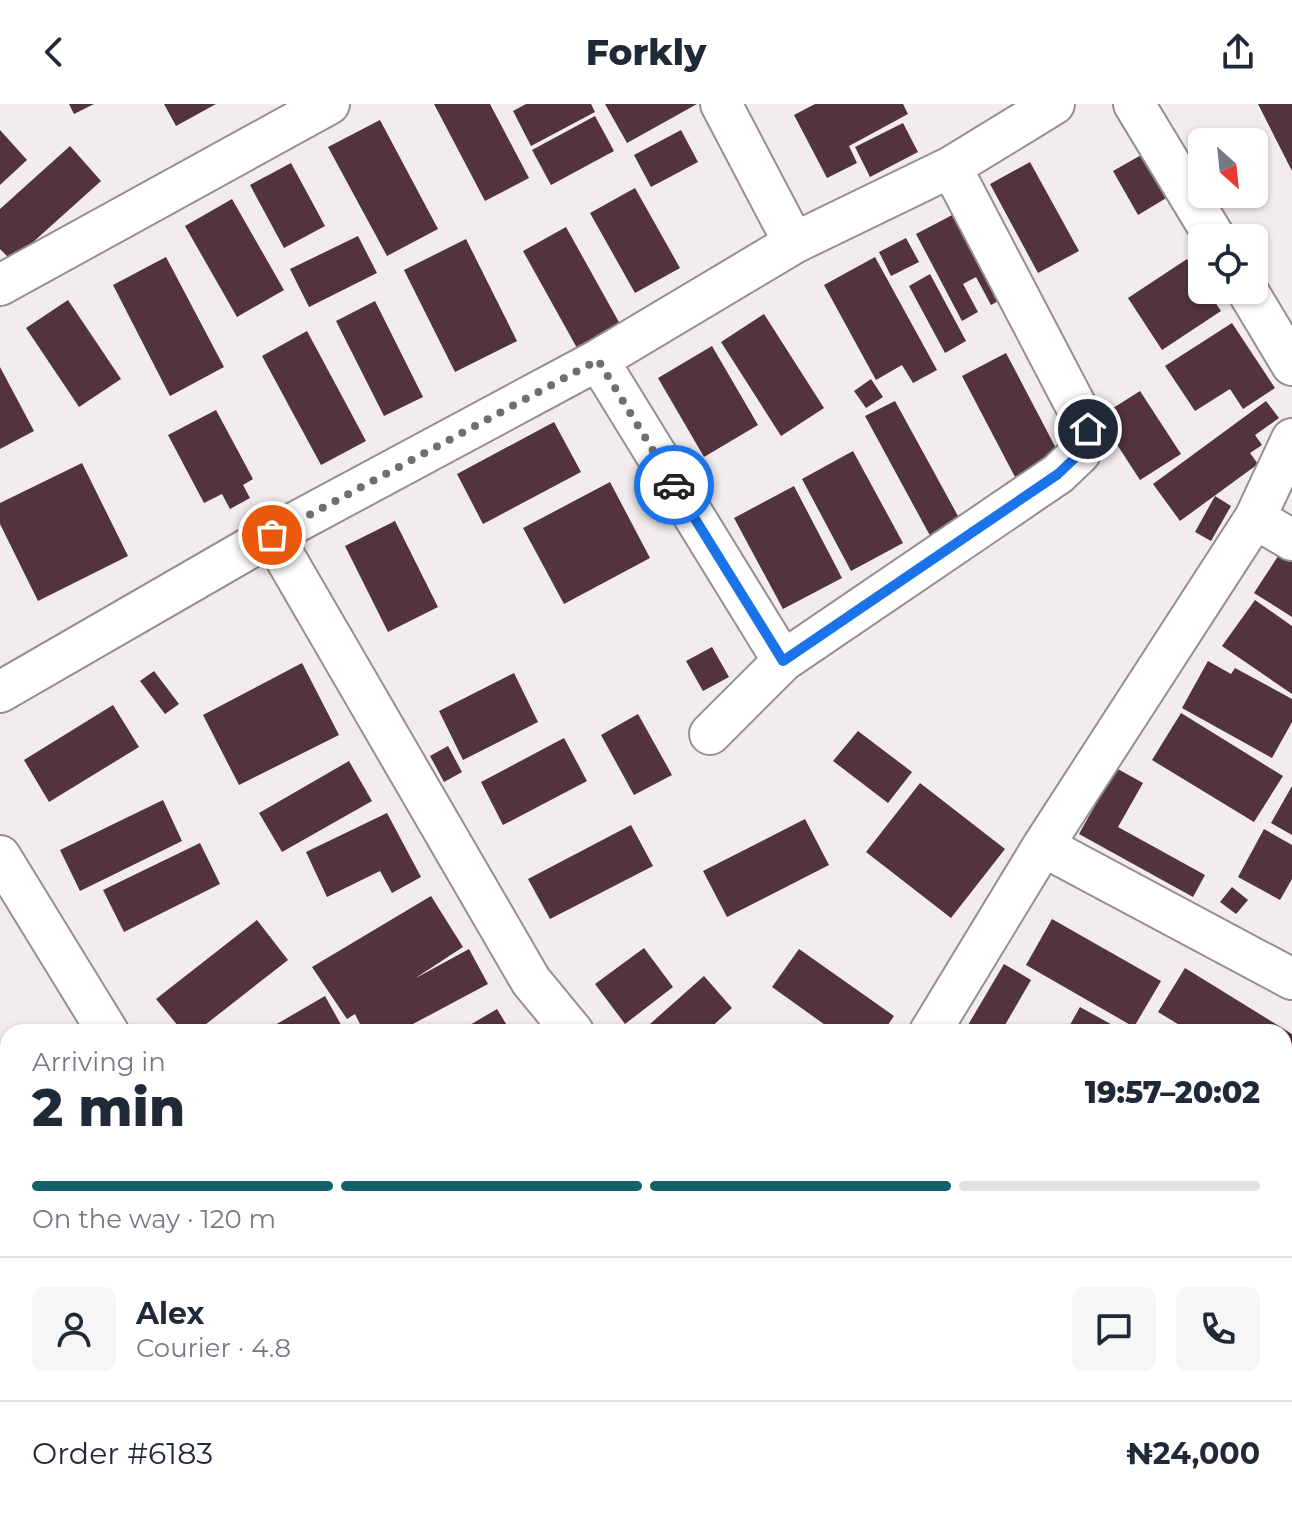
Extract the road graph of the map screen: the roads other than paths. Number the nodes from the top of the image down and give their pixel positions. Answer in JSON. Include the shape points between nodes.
{"nodes":[{"id":1,"x":329,"y":104,"type":"edge"},
{"id":2,"x":721,"y":104,"type":"edge"},
{"id":3,"x":1054,"y":104,"type":"edge"},
{"id":4,"x":1134,"y":104,"type":"edge"},
{"id":5,"x":951,"y":167,"type":"junction"},
{"id":6,"x":1207,"y":224,"type":"edge"},
{"id":7,"x":794,"y":243,"type":"junction"},
{"id":8,"x":0,"y":285,"type":"edge"},
{"id":9,"x":1255,"y":304,"type":"edge"},
{"id":10,"x":598,"y":360,"type":"junction"},
{"id":11,"x":1292,"y":365,"type":"edge"},
{"id":12,"x":1292,"y":439,"type":"edge"},
{"id":13,"x":1255,"y":518,"type":"junction"},
{"id":14,"x":272,"y":535,"type":"junction"},
{"id":15,"x":1292,"y":540,"type":"edge"},
{"id":16,"x":783,"y":661,"type":"junction"},
{"id":17,"x":0,"y":692,"type":"edge"},
{"id":18,"x":710,"y":734,"type":"dead end"},
{"id":19,"x":1043,"y":846,"type":"junction"},
{"id":20,"x":0,"y":856,"type":"edge"},
{"id":21,"x":1292,"y":979,"type":"edge"},
{"id":22,"x":98,"y":1024,"type":"edge"},
{"id":23,"x":566,"y":1024,"type":"edge"},
{"id":24,"x":935,"y":1024,"type":"edge"}],
"edges":[{"from":1,"to":8,"type":"street"},
{"from":2,"to":7,"type":"street"},
{"from":3,"to":5,"type":"street"},
{"from":4,"to":6,"type":"street"},
{"from":5,"to":7,"type":"street"},
{"from":5,"to":16,"type":"street","via":[[1088,429],[1080,453],[1058,474]]},
{"from":7,"to":10,"type":"street"},
{"from":9,"to":11,"type":"street"},
{"from":10,"to":14,"type":"street"},
{"from":10,"to":16,"type":"street"},
{"from":12,"to":13,"type":"street"},
{"from":13,"to":15,"type":"street"},
{"from":13,"to":19,"type":"street"},
{"from":14,"to":17,"type":"street"},
{"from":14,"to":23,"type":"street","via":[[531,981]]},
{"from":16,"to":18,"type":"street"},
{"from":19,"to":21,"type":"street"},
{"from":19,"to":24,"type":"street"},
{"from":20,"to":22,"type":"street"}]}
